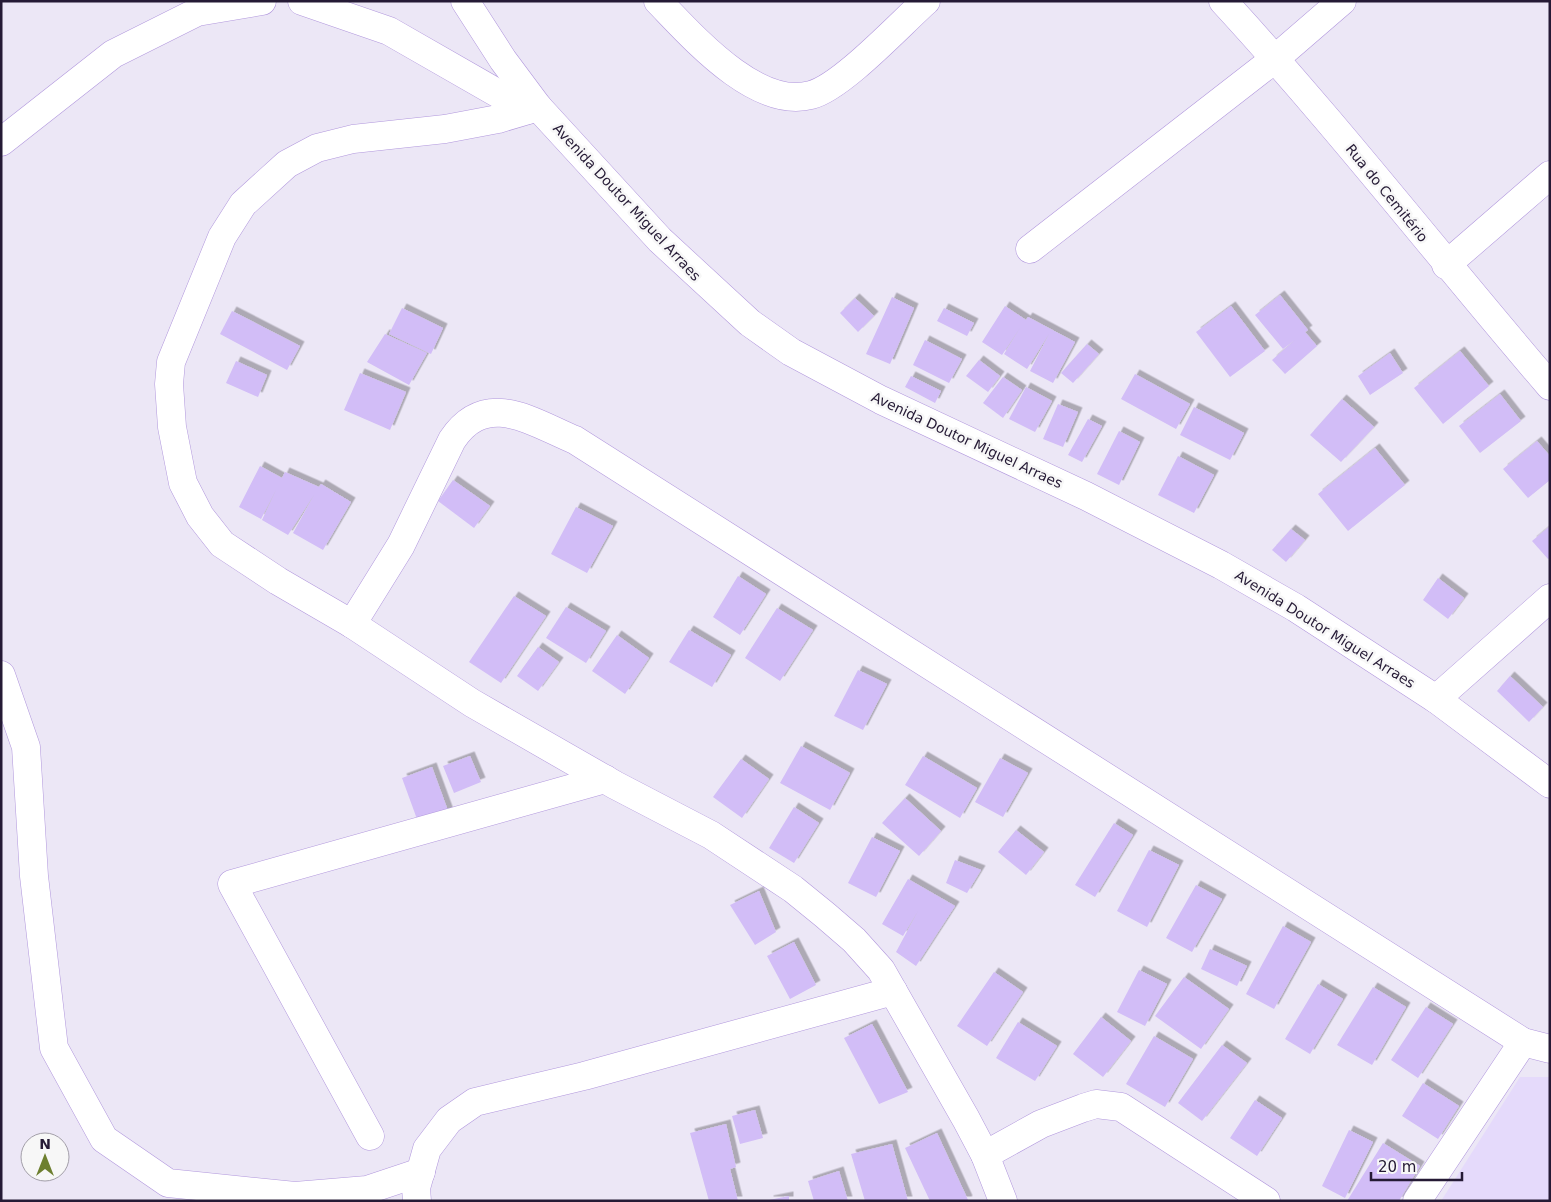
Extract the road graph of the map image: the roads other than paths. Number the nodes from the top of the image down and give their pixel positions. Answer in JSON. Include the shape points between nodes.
{"nodes":[{"id":1,"x":262,"y":1,"type":"edge"},
{"id":2,"x":302,"y":1,"type":"edge"},
{"id":3,"x":465,"y":1,"type":"edge"},
{"id":4,"x":658,"y":1,"type":"edge"},
{"id":5,"x":926,"y":1,"type":"edge"},
{"id":6,"x":1224,"y":1,"type":"edge"},
{"id":7,"x":1342,"y":1,"type":"edge"},
{"id":8,"x":1276,"y":58,"type":"junction"},
{"id":9,"x":533,"y":109,"type":"junction"},
{"id":10,"x":1,"y":142,"type":"edge"},
{"id":11,"x":1550,"y":175,"type":"edge"},
{"id":12,"x":1030,"y":248,"type":"dead end"},
{"id":13,"x":1446,"y":265,"type":"junction"},
{"id":14,"x":1550,"y":386,"type":"edge"},
{"id":15,"x":1550,"y":598,"type":"edge"},
{"id":16,"x":352,"y":624,"type":"junction"},
{"id":17,"x":1,"y":675,"type":"edge"},
{"id":18,"x":1436,"y":698,"type":"junction"},
{"id":19,"x":605,"y":779,"type":"junction"},
{"id":20,"x":1550,"y":784,"type":"edge"},
{"id":21,"x":893,"y":991,"type":"junction"},
{"id":22,"x":1523,"y":1042,"type":"junction"},
{"id":23,"x":1550,"y":1049,"type":"edge"},
{"id":24,"x":370,"y":1136,"type":"dead end"},
{"id":25,"x":985,"y":1154,"type":"junction"},
{"id":26,"x":421,"y":1172,"type":"junction"},
{"id":27,"x":417,"y":1201,"type":"edge"},
{"id":28,"x":1003,"y":1201,"type":"edge"},
{"id":29,"x":1266,"y":1201,"type":"edge"},
{"id":30,"x":1417,"y":1201,"type":"edge"}],
"edges":[{"from":1,"to":10,"type":"street","via":[[196,12],[113,54]]},
{"from":2,"to":9,"type":"street","via":[[388,31]]},
{"from":3,"to":9,"type":"street","name":"Avenida Doutor Miguel Arraes"},
{"from":4,"to":5,"type":"street","via":[[713,56],[739,76],[784,96],[813,95],[852,68]]},
{"from":6,"to":8,"type":"street","name":"Rua do Cemitério"},
{"from":7,"to":8,"type":"street"},
{"from":8,"to":12,"type":"street"},
{"from":8,"to":13,"type":"street","name":"Rua do Cemitério"},
{"from":9,"to":16,"type":"street","via":[[445,129],[353,138],[317,148],[288,164],[243,204],[222,237],[171,362],[169,384],[175,446],[184,483],[200,516],[222,544]]},
{"from":9,"to":18,"type":"street","name":"Avenida Doutor Miguel Arraes","via":[[702,281],[750,323],[790,352],[880,400],[1086,496],[1221,565],[1349,640]]},
{"from":11,"to":13,"type":"street"},
{"from":13,"to":14,"type":"street","name":"Rua do Cemitério"},
{"from":15,"to":18,"type":"street"},
{"from":16,"to":19,"type":"street","via":[[472,703]]},
{"from":16,"to":22,"type":"street","via":[[401,545],[461,427],[478,416],[506,412],[576,440]]},
{"from":17,"to":26,"type":"street","via":[[26,747],[34,876],[54,1048],[104,1139],[168,1183],[294,1196],[367,1190]]},
{"from":18,"to":20,"type":"street","name":"Avenida Doutor Miguel Arraes"},
{"from":19,"to":21,"type":"street","via":[[711,835],[792,889],[854,940],[881,970]]},
{"from":19,"to":24,"type":"street","via":[[232,884]]},
{"from":21,"to":25,"type":"street"},
{"from":21,"to":26,"type":"street","via":[[584,1076],[475,1102],[449,1120],[427,1148]]},
{"from":22,"to":23,"type":"street"},
{"from":22,"to":30,"type":"street"},
{"from":25,"to":28,"type":"street"},
{"from":25,"to":29,"type":"street","via":[[1041,1124],[1096,1104],[1109,1104],[1121,1107]]},
{"from":26,"to":27,"type":"street","via":[[416,1188]]}]}
